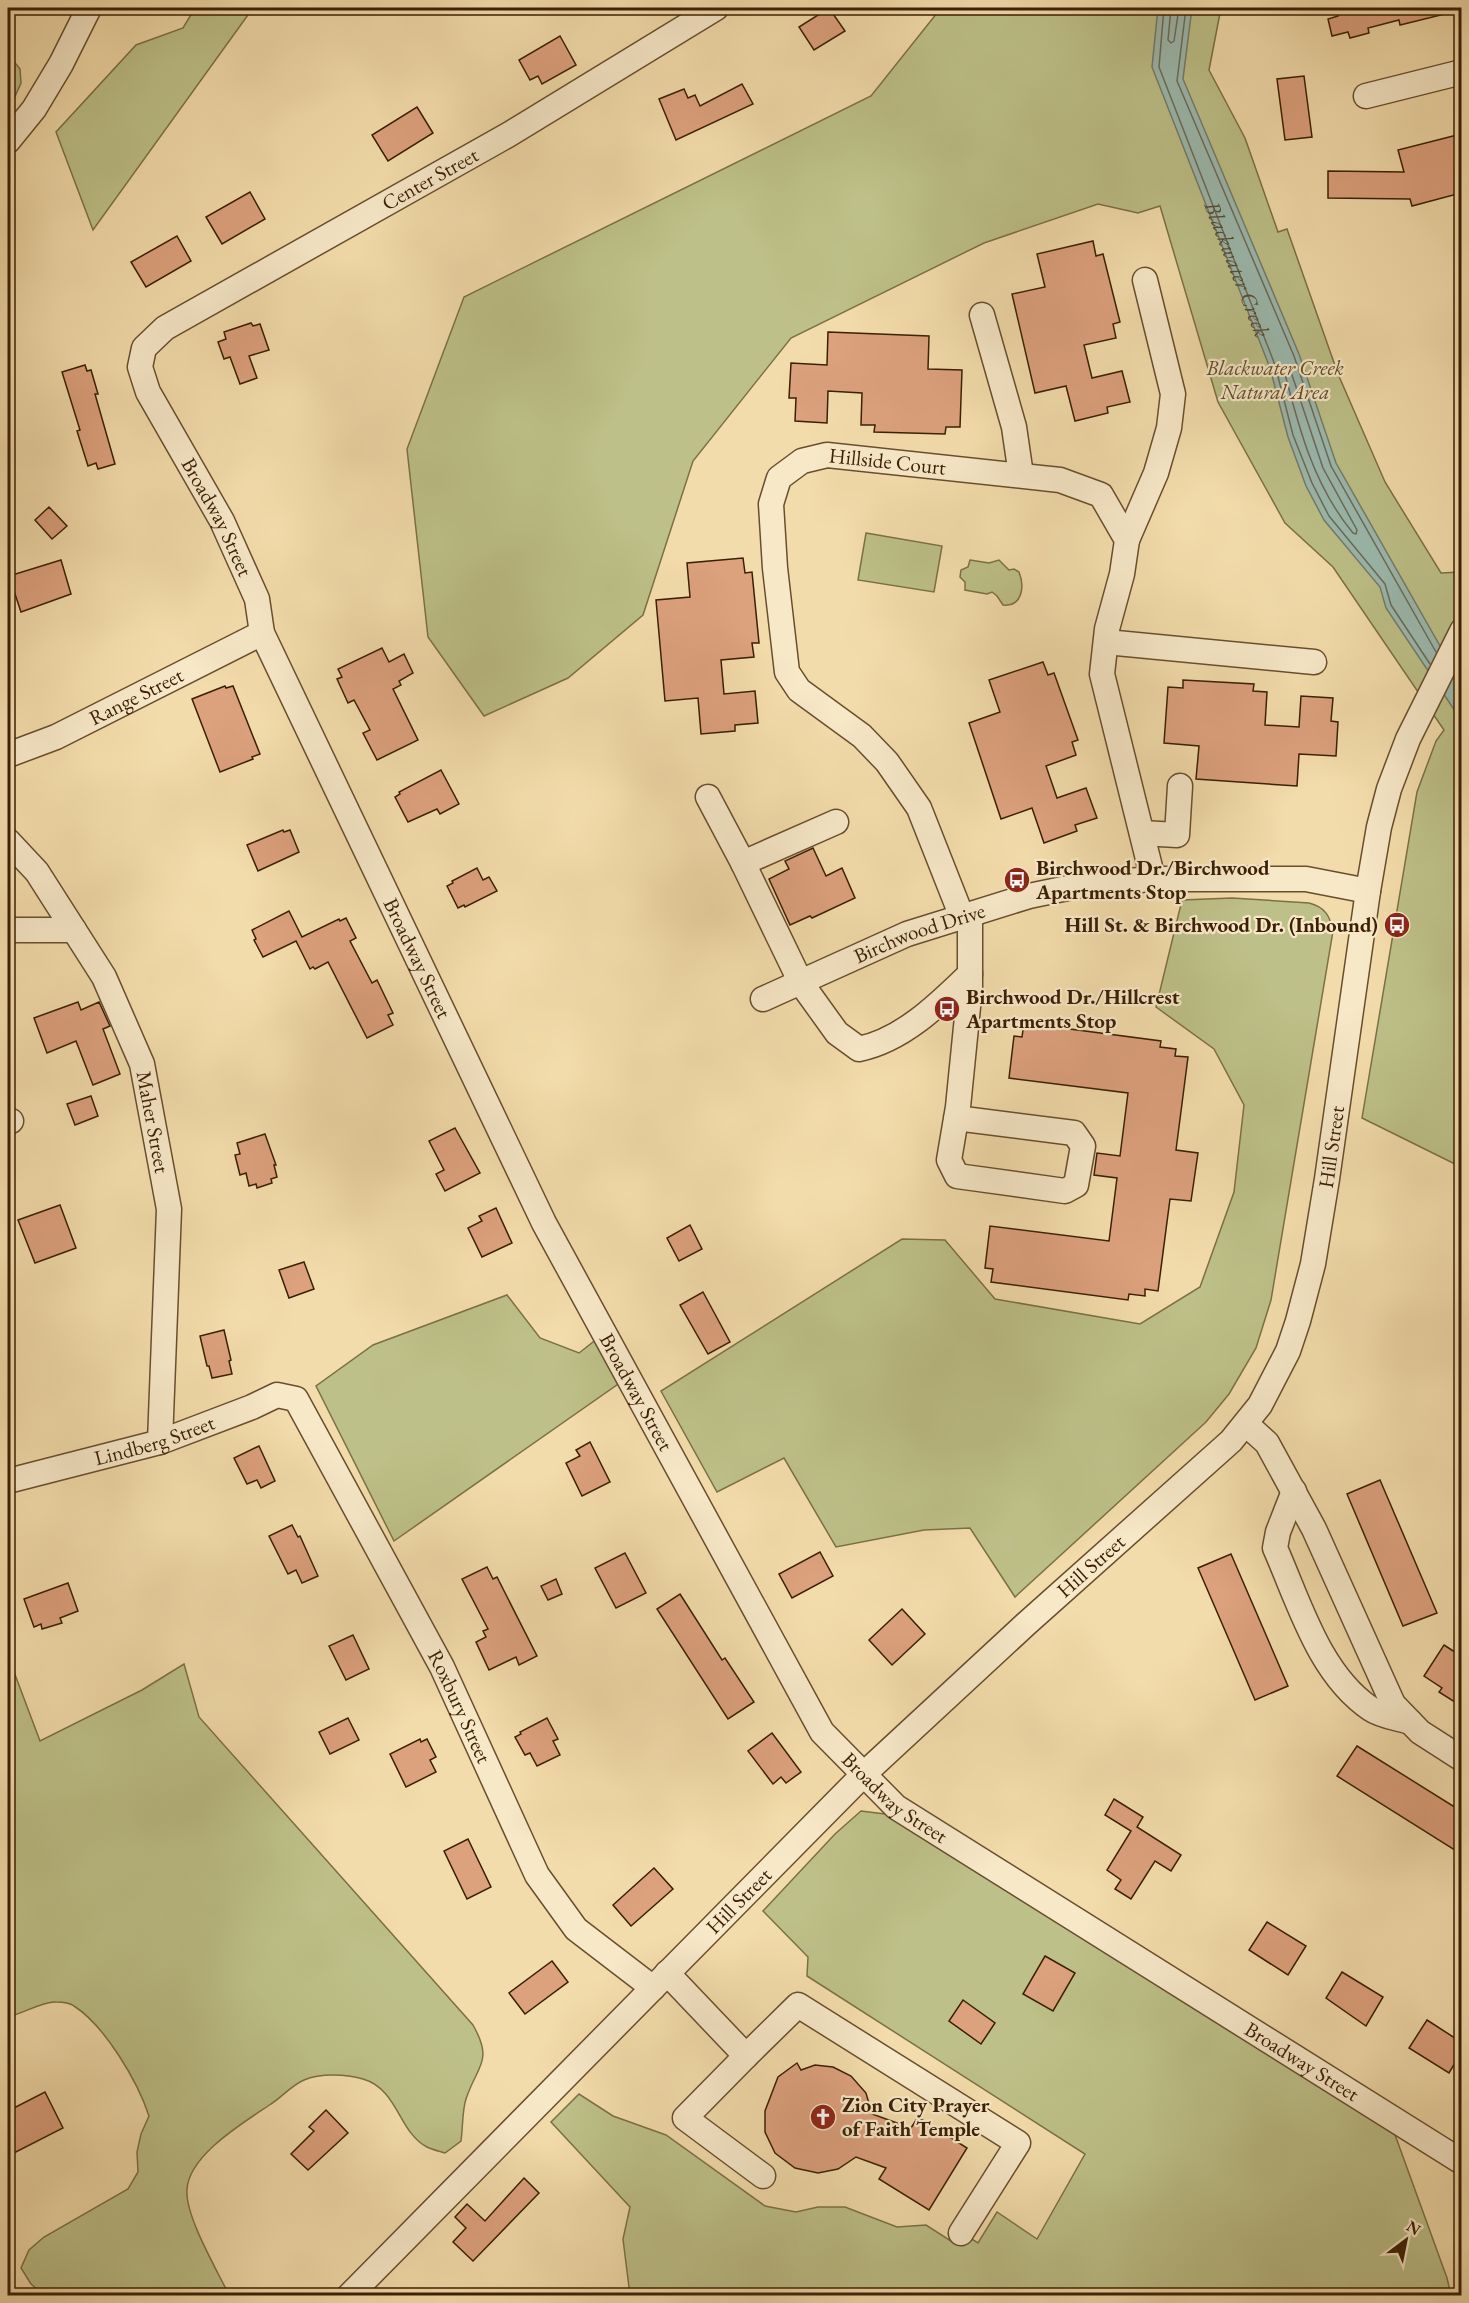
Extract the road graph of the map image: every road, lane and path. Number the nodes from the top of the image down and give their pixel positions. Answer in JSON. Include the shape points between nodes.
{"nodes":[{"id":1,"x":89,"y":8,"type":"edge"},
{"id":2,"x":716,"y":8,"type":"edge"},
{"id":3,"x":1461,"y":72,"type":"edge"},
{"id":4,"x":1366,"y":96,"type":"dead end"},
{"id":5,"x":8,"y":141,"type":"edge"},
{"id":6,"x":1146,"y":279,"type":"dead end"},
{"id":7,"x":982,"y":315,"type":"dead end"},
{"id":8,"x":144,"y":348,"type":"joint"},
{"id":9,"x":1022,"y":475,"type":"junction"},
{"id":10,"x":1127,"y":540,"type":"junction"},
{"id":11,"x":1461,"y":631,"type":"edge"},
{"id":12,"x":262,"y":633,"type":"junction"},
{"id":13,"x":1106,"y":642,"type":"junction"},
{"id":14,"x":1314,"y":662,"type":"dead end"},
{"id":15,"x":8,"y":755,"type":"edge"},
{"id":16,"x":1180,"y":786,"type":"dead end"},
{"id":17,"x":708,"y":797,"type":"dead end"},
{"id":18,"x":836,"y":822,"type":"dead end"},
{"id":19,"x":1142,"y":833,"type":"junction"},
{"id":20,"x":8,"y":842,"type":"edge"},
{"id":21,"x":743,"y":863,"type":"junction"},
{"id":22,"x":1153,"y":879,"type":"junction"},
{"id":23,"x":1368,"y":891,"type":"junction"},
{"id":24,"x":966,"y":916,"type":"junction"},
{"id":25,"x":8,"y":930,"type":"edge"},
{"id":26,"x":74,"y":930,"type":"junction"},
{"id":27,"x":970,"y":974,"type":"junction"},
{"id":28,"x":801,"y":983,"type":"junction"},
{"id":29,"x":763,"y":999,"type":"dead end"},
{"id":30,"x":956,"y":1118,"type":"junction"},
{"id":31,"x":296,"y":1400,"type":"joint"},
{"id":32,"x":1246,"y":1424,"type":"junction"},
{"id":33,"x":160,"y":1442,"type":"junction"},
{"id":34,"x":8,"y":1481,"type":"edge"},
{"id":35,"x":1294,"y":1491,"type":"junction"},
{"id":36,"x":1410,"y":1722,"type":"junction"},
{"id":37,"x":1461,"y":1759,"type":"edge"},
{"id":38,"x":864,"y":1774,"type":"junction"},
{"id":39,"x":660,"y":1981,"type":"junction"},
{"id":40,"x":746,"y":2056,"type":"junction"},
{"id":41,"x":1461,"y":2162,"type":"edge"},
{"id":42,"x":763,"y":2176,"type":"dead end"},
{"id":43,"x":961,"y":2233,"type":"dead end"},
{"id":44,"x":349,"y":2295,"type":"edge"}],
"edges":[{"from":1,"to":5,"type":"street","via":[[34,110]]},
{"from":2,"to":8,"type":"street","name":"Center Street","via":[[508,135],[165,328]]},
{"from":3,"to":4,"type":"street"},
{"from":6,"to":10,"type":"street","via":[[1173,394],[1169,428],[1156,473]]},
{"from":7,"to":9,"type":"street","via":[[1014,426]]},
{"from":8,"to":12,"type":"street","name":"Broadway Street","via":[[140,367],[148,392],[222,521],[257,599]]},
{"from":9,"to":10,"type":"street","name":"Hillside Court","via":[[1060,480],[1101,495]]},
{"from":9,"to":24,"type":"street","name":"Hillside Court","via":[[827,455],[802,461],[779,478],[771,504],[787,672],[799,690],[862,736],[887,762],[919,808]]},
{"from":10,"to":13,"type":"street"},
{"from":11,"to":23,"type":"street","name":"Hill Street","via":[[1427,698],[1389,789]]},
{"from":12,"to":15,"type":"street","name":"Range Street","via":[[56,737]]},
{"from":12,"to":38,"type":"street","name":"Broadway Street","via":[[544,1223],[822,1732]]},
{"from":13,"to":14,"type":"street"},
{"from":13,"to":19,"type":"street","via":[[1102,674]]},
{"from":16,"to":19,"type":"street","via":[[1177,834]]},
{"from":17,"to":21,"type":"street"},
{"from":18,"to":21,"type":"street"},
{"from":19,"to":22,"type":"street"},
{"from":20,"to":26,"type":"street","name":"Maher Street","via":[[38,872]]},
{"from":21,"to":28,"type":"street"},
{"from":22,"to":23,"type":"street","name":"Birchwood Drive","via":[[1306,879]]},
{"from":22,"to":24,"type":"street","name":"Birchwood Drive","via":[[1087,884],[1029,896]]},
{"from":23,"to":32,"type":"street","name":"Hill Street","via":[[1313,1264],[1288,1350]]},
{"from":24,"to":27,"type":"street"},
{"from":24,"to":28,"type":"street","name":"Birchwood Drive","via":[[907,934]]},
{"from":25,"to":26,"type":"street"},
{"from":26,"to":33,"type":"street","name":"Maher Street","via":[[104,977],[142,1064],[169,1209]]},
{"from":27,"to":28,"type":"street","via":[[933,1010],[878,1045],[859,1049],[837,1034]]},
{"from":27,"to":30,"type":"street"},
{"from":28,"to":29,"type":"street","name":"Birchwood Drive"},
{"from":30,"to":30,"type":"street","via":[[949,1160],[957,1176],[1065,1191],[1076,1185],[1083,1146],[1074,1133]]},
{"from":31,"to":33,"type":"street","name":"Lindberg Street","via":[[277,1395]]},
{"from":31,"to":39,"type":"street","name":"Roxbury Street","via":[[442,1667],[537,1875],[576,1929]]},
{"from":32,"to":35,"type":"street","via":[[1267,1443]]},
{"from":32,"to":38,"type":"street","name":"Hill Street"},
{"from":33,"to":34,"type":"street","name":"Lindberg Street"},
{"from":35,"to":36,"type":"street","via":[[1393,1704]]},
{"from":35,"to":36,"type":"street","via":[[1275,1548],[1324,1658],[1350,1693],[1373,1710]]},
{"from":36,"to":37,"type":"street"},
{"from":38,"to":39,"type":"street","name":"Hill Street"},
{"from":38,"to":41,"type":"street","name":"Broadway Street","via":[[896,1808]]},
{"from":39,"to":40,"type":"street","name":"Roxbury Street"},
{"from":39,"to":44,"type":"street","name":"Hill Street"},
{"from":40,"to":42,"type":"street","via":[[685,2118]]},
{"from":40,"to":43,"type":"street","via":[[798,2005],[1018,2143]]}]}
